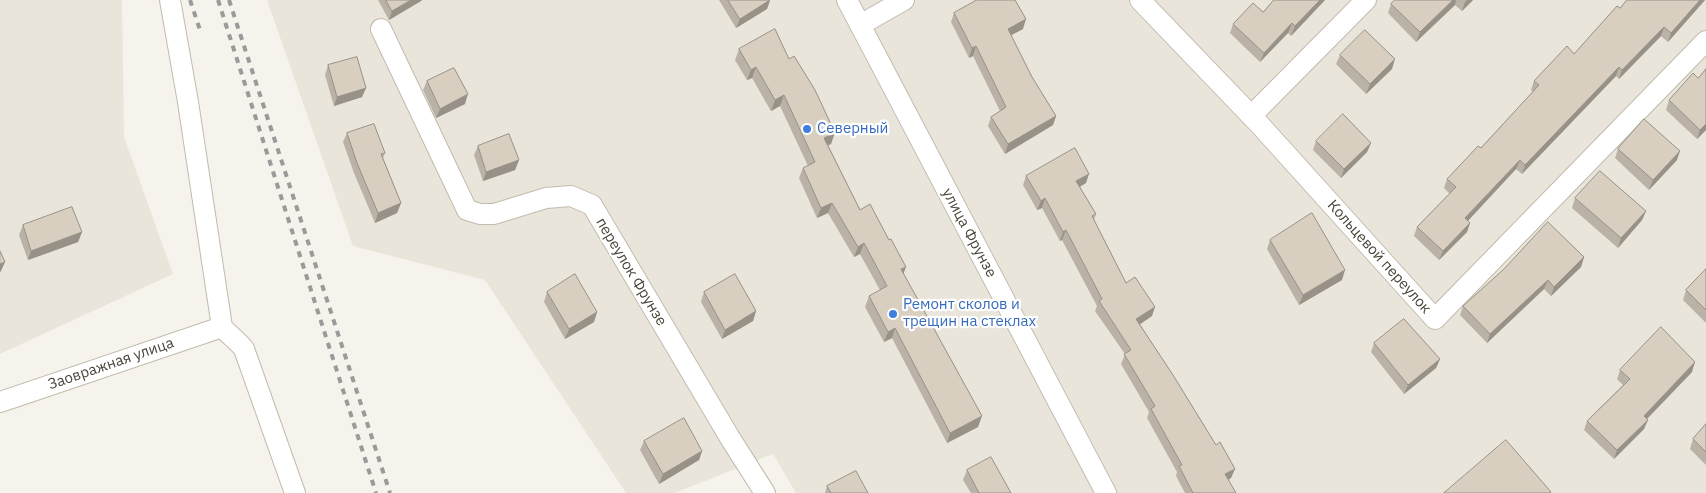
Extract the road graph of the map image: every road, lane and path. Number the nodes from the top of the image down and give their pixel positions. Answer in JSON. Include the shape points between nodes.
{"nodes":[{"id":1,"x":170,"y":0,"type":"edge"},
{"id":2,"x":847,"y":0,"type":"edge"},
{"id":3,"x":904,"y":0,"type":"edge"},
{"id":4,"x":1140,"y":0,"type":"edge"},
{"id":5,"x":1366,"y":0,"type":"edge"},
{"id":6,"x":860,"y":25,"type":"junction"},
{"id":7,"x":381,"y":29,"type":"dead end"},
{"id":8,"x":1706,"y":41,"type":"edge"},
{"id":9,"x":1251,"y":116,"type":"junction"},
{"id":10,"x":222,"y":327,"type":"junction"},
{"id":11,"x":0,"y":402,"type":"edge"},
{"id":12,"x":295,"y":493,"type":"edge"},
{"id":13,"x":765,"y":493,"type":"edge"},
{"id":14,"x":1106,"y":493,"type":"edge"}],
"edges":[{"from":1,"to":10,"type":"street"},
{"from":2,"to":6,"type":"street","name":"улица Фрунзе"},
{"from":3,"to":6,"type":"street"},
{"from":4,"to":9,"type":"street","name":"Кольцевой переулок"},
{"from":5,"to":9,"type":"street"},
{"from":6,"to":14,"type":"street","name":"улица Фрунзе"},
{"from":7,"to":13,"type":"street","name":"переулок Фрунзе","via":[[467,210],[494,214],[546,198],[571,196],[592,206]]},
{"from":8,"to":9,"type":"street","name":"Кольцевой переулок","via":[[1435,319]]},
{"from":10,"to":11,"type":"street","name":"Заовражная улица"},
{"from":10,"to":12,"type":"street","via":[[244,350]]}]}
